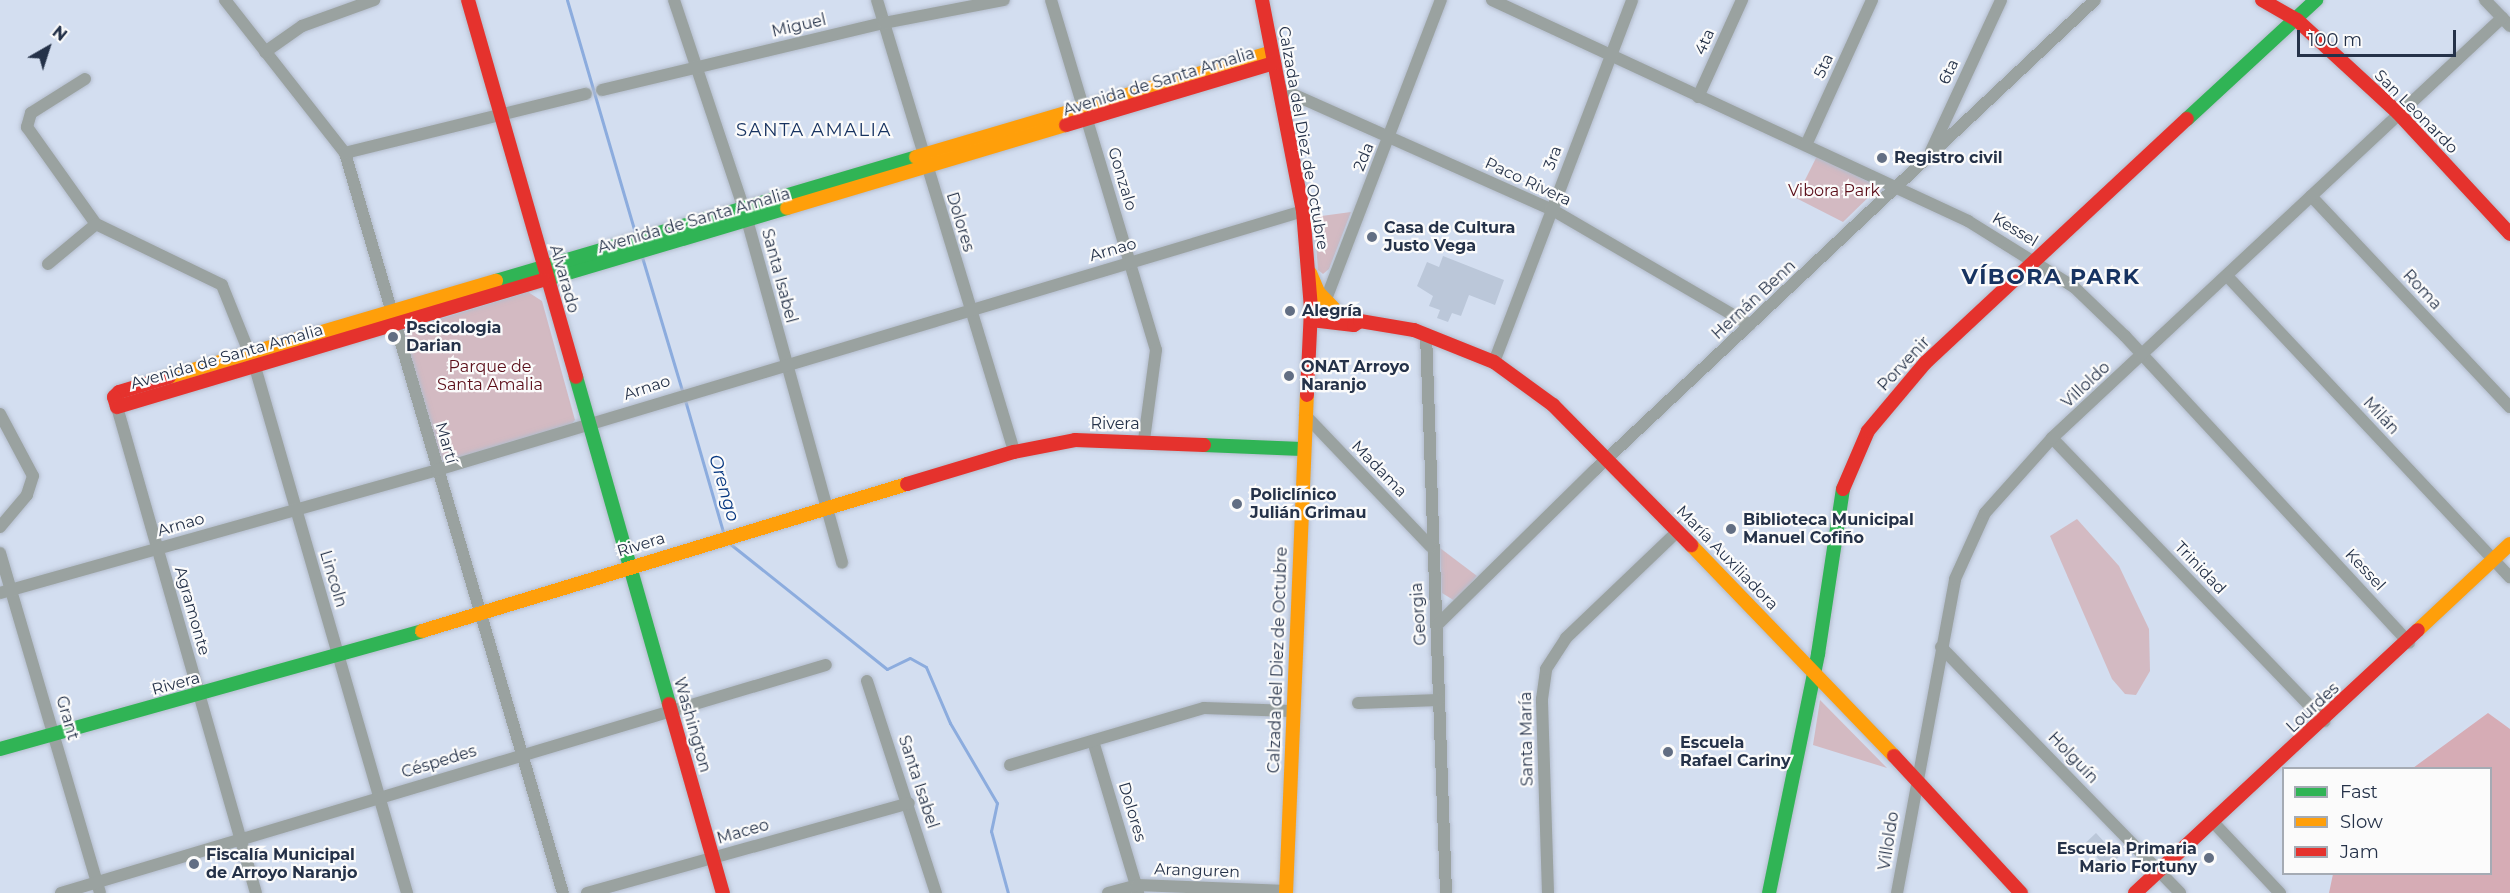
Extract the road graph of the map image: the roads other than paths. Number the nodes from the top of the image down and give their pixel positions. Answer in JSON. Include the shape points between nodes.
{"nodes":[{"id":1,"x":225,"y":0,"type":"edge"},
{"id":2,"x":374,"y":0,"type":"edge"},
{"id":3,"x":468,"y":0,"type":"edge"},
{"id":4,"x":675,"y":0,"type":"edge"},
{"id":5,"x":877,"y":0,"type":"edge"},
{"id":6,"x":1004,"y":0,"type":"edge"},
{"id":7,"x":1051,"y":0,"type":"edge"},
{"id":8,"x":1262,"y":0,"type":"edge"},
{"id":9,"x":1441,"y":0,"type":"edge"},
{"id":10,"x":1492,"y":0,"type":"edge"},
{"id":11,"x":1632,"y":0,"type":"edge"},
{"id":12,"x":1742,"y":0,"type":"edge"},
{"id":13,"x":1872,"y":0,"type":"edge"},
{"id":14,"x":2001,"y":0,"type":"edge"},
{"id":15,"x":2095,"y":0,"type":"edge"},
{"id":16,"x":2262,"y":0,"type":"edge"},
{"id":17,"x":2316,"y":0,"type":"edge"},
{"id":18,"x":2485,"y":0,"type":"edge"},
{"id":19,"x":2297,"y":20,"type":"junction"},
{"id":20,"x":2506,"y":22,"type":"edge"},
{"id":21,"x":884,"y":23,"type":"junction"},
{"id":22,"x":265,"y":51,"type":"junction"},
{"id":23,"x":1610,"y":56,"type":"junction"},
{"id":24,"x":1273,"y":57,"type":"junction"},
{"id":25,"x":696,"y":68,"type":"junction"},
{"id":26,"x":85,"y":79,"type":"dead end"},
{"id":27,"x":1281,"y":89,"type":"junction"},
{"id":28,"x":602,"y":90,"type":"dead end"},
{"id":29,"x":586,"y":94,"type":"dead end"},
{"id":30,"x":1698,"y":97,"type":"junction"},
{"id":31,"x":2398,"y":113,"type":"junction"},
{"id":32,"x":498,"y":115,"type":"junction"},
{"id":33,"x":1085,"y":116,"type":"junction"},
{"id":34,"x":1390,"y":137,"type":"junction"},
{"id":35,"x":1806,"y":145,"type":"junction"},
{"id":36,"x":345,"y":153,"type":"junction"},
{"id":37,"x":1928,"y":158,"type":"junction"},
{"id":38,"x":926,"y":163,"type":"junction"},
{"id":39,"x":1898,"y":190,"type":"junction"},
{"id":40,"x":2311,"y":196,"type":"junction"},
{"id":41,"x":1551,"y":209,"type":"junction"},
{"id":42,"x":1303,"y":211,"type":"junction"},
{"id":43,"x":746,"y":216,"type":"junction"},
{"id":44,"x":96,"y":224,"type":"junction"},
{"id":45,"x":2510,"y":234,"type":"edge"},
{"id":46,"x":1130,"y":262,"type":"junction"},
{"id":47,"x":2036,"y":262,"type":"junction"},
{"id":48,"x":48,"y":264,"type":"dead end"},
{"id":49,"x":546,"y":273,"type":"junction"},
{"id":50,"x":2228,"y":277,"type":"junction"},
{"id":51,"x":969,"y":309,"type":"junction"},
{"id":52,"x":1317,"y":312,"type":"junction"},
{"id":53,"x":393,"y":318,"type":"junction"},
{"id":54,"x":1360,"y":321,"type":"junction"},
{"id":55,"x":1750,"y":325,"type":"junction"},
{"id":56,"x":1426,"y":334,"type":"junction"},
{"id":57,"x":2143,"y":355,"type":"junction"},
{"id":58,"x":253,"y":360,"type":"junction"},
{"id":59,"x":1494,"y":362,"type":"junction"},
{"id":60,"x":784,"y":363,"type":"junction"},
{"id":61,"x":117,"y":407,"type":"joint"},
{"id":62,"x":2510,"y":407,"type":"edge"},
{"id":63,"x":0,"y":414,"type":"edge"},
{"id":64,"x":1304,"y":414,"type":"junction"},
{"id":65,"x":588,"y":425,"type":"junction"},
{"id":66,"x":2052,"y":438,"type":"junction"},
{"id":67,"x":1144,"y":440,"type":"junction"},
{"id":68,"x":1302,"y":449,"type":"junction"},
{"id":69,"x":1014,"y":452,"type":"junction"},
{"id":70,"x":1608,"y":458,"type":"junction"},
{"id":71,"x":437,"y":470,"type":"junction"},
{"id":72,"x":826,"y":507,"type":"junction"},
{"id":73,"x":295,"y":509,"type":"junction"},
{"id":74,"x":0,"y":527,"type":"edge"},
{"id":75,"x":1678,"y":531,"type":"junction"},
{"id":76,"x":2510,"y":544,"type":"edge"},
{"id":77,"x":1431,"y":547,"type":"junction"},
{"id":78,"x":157,"y":549,"type":"junction"},
{"id":79,"x":0,"y":553,"type":"edge"},
{"id":80,"x":2494,"y":560,"type":"junction"},
{"id":81,"x":842,"y":563,"type":"dead end"},
{"id":82,"x":629,"y":566,"type":"junction"},
{"id":83,"x":2510,"y":577,"type":"edge"},
{"id":84,"x":13,"y":589,"type":"junction"},
{"id":85,"x":0,"y":593,"type":"edge"},
{"id":86,"x":480,"y":614,"type":"junction"},
{"id":87,"x":1437,"y":625,"type":"junction"},
{"id":88,"x":2409,"y":643,"type":"junction"},
{"id":89,"x":1941,"y":647,"type":"junction"},
{"id":90,"x":339,"y":656,"type":"junction"},
{"id":91,"x":826,"y":665,"type":"dead end"},
{"id":92,"x":1815,"y":672,"type":"junction"},
{"id":93,"x":867,"y":681,"type":"dead end"},
{"id":94,"x":199,"y":695,"type":"junction"},
{"id":95,"x":1439,"y":700,"type":"junction"},
{"id":96,"x":1358,"y":703,"type":"dead end"},
{"id":97,"x":670,"y":709,"type":"junction"},
{"id":98,"x":1292,"y":711,"type":"junction"},
{"id":99,"x":2324,"y":721,"type":"junction"},
{"id":100,"x":55,"y":735,"type":"junction"},
{"id":101,"x":1093,"y":741,"type":"junction"},
{"id":102,"x":0,"y":749,"type":"edge"},
{"id":103,"x":522,"y":754,"type":"junction"},
{"id":104,"x":1010,"y":765,"type":"dead end"},
{"id":105,"x":1916,"y":779,"type":"junction"},
{"id":106,"x":379,"y":797,"type":"junction"},
{"id":107,"x":909,"y":803,"type":"junction"},
{"id":108,"x":2213,"y":822,"type":"junction"},
{"id":109,"x":240,"y":837,"type":"junction"},
{"id":110,"x":713,"y":858,"type":"junction"},
{"id":111,"x":2160,"y":871,"type":"junction"},
{"id":112,"x":99,"y":888,"type":"edge"},
{"id":113,"x":1138,"y":889,"type":"edge"},
{"id":114,"x":1286,"y":892,"type":"edge"},
{"id":115,"x":61,"y":893,"type":"edge"},
{"id":116,"x":256,"y":893,"type":"edge"},
{"id":117,"x":406,"y":893,"type":"edge"},
{"id":118,"x":563,"y":893,"type":"edge"},
{"id":119,"x":587,"y":893,"type":"edge"},
{"id":120,"x":723,"y":893,"type":"edge"},
{"id":121,"x":936,"y":893,"type":"edge"},
{"id":122,"x":1108,"y":893,"type":"edge"},
{"id":123,"x":1446,"y":893,"type":"edge"},
{"id":124,"x":1548,"y":893,"type":"edge"},
{"id":125,"x":1769,"y":893,"type":"edge"},
{"id":126,"x":1897,"y":893,"type":"edge"},
{"id":127,"x":2020,"y":893,"type":"edge"},
{"id":128,"x":2135,"y":893,"type":"edge"},
{"id":129,"x":2180,"y":893,"type":"edge"},
{"id":130,"x":2280,"y":893,"type":"edge"}],
"edges":[{"from":1,"to":22,"type":"street","name":"Martí"},
{"from":2,"to":22,"type":"street","via":[[302,26]]},
{"from":3,"to":32,"type":"street","name":"Alvarado"},
{"from":4,"to":25,"type":"street","name":"Santa Isabel"},
{"from":5,"to":21,"type":"street","name":"Dolores"},
{"from":6,"to":21,"type":"street","name":"Miguel"},
{"from":7,"to":33,"type":"street","name":"Gonzalo"},
{"from":8,"to":24,"type":"street","name":"Calzada del Diez de Octubre"},
{"from":9,"to":34,"type":"street","name":"2da"},
{"from":10,"to":23,"type":"street","name":"Kessel"},
{"from":11,"to":23,"type":"street","name":"3ra"},
{"from":12,"to":30,"type":"street","name":"4ta"},
{"from":13,"to":35,"type":"street","name":"5ta"},
{"from":14,"to":37,"type":"street","name":"6ta"},
{"from":15,"to":37,"type":"street","name":"Hernán Benn"},
{"from":16,"to":19,"type":"street","name":"San Leonardo"},
{"from":17,"to":19,"type":"street","name":"Porvenir"},
{"from":18,"to":20,"type":"street"},
{"from":19,"to":31,"type":"street","name":"San Leonardo"},
{"from":19,"to":47,"type":"street","name":"Porvenir"},
{"from":20,"to":31,"type":"street","name":"Villoldo"},
{"from":21,"to":25,"type":"street","name":"Miguel"},
{"from":21,"to":38,"type":"street","name":"Dolores"},
{"from":22,"to":36,"type":"street","name":"Martí"},
{"from":23,"to":30,"type":"street","name":"Kessel"},
{"from":23,"to":41,"type":"street","name":"3ra"},
{"from":24,"to":27,"type":"street","name":"Calzada del Diez de Octubre"},
{"from":24,"to":33,"type":"street","name":"Avenida de Santa Amalia"},
{"from":25,"to":28,"type":"street","name":"Miguel"},
{"from":25,"to":43,"type":"street","name":"Santa Isabel"},
{"from":26,"to":44,"type":"street","via":[[31,113],[27,127]]},
{"from":27,"to":34,"type":"street","name":"Paco Rivera"},
{"from":27,"to":42,"type":"street","name":"Calzada del Diez de Octubre"},
{"from":29,"to":32,"type":"street"},
{"from":30,"to":35,"type":"street","name":"Kessel"},
{"from":31,"to":40,"type":"street","name":"Villoldo"},
{"from":31,"to":45,"type":"street","name":"San Leonardo"},
{"from":32,"to":36,"type":"street"},
{"from":32,"to":49,"type":"street","name":"Alvarado"},
{"from":33,"to":38,"type":"street","name":"Avenida de Santa Amalia"},
{"from":33,"to":46,"type":"street","name":"Gonzalo"},
{"from":34,"to":41,"type":"street","name":"Paco Rivera"},
{"from":34,"to":52,"type":"street","name":"2da"},
{"from":35,"to":39,"type":"street","name":"Kessel"},
{"from":36,"to":53,"type":"street","name":"Martí"},
{"from":37,"to":39,"type":"street","name":"Hernán Benn"},
{"from":38,"to":43,"type":"street","name":"Avenida de Santa Amalia"},
{"from":38,"to":51,"type":"street","name":"Dolores"},
{"from":39,"to":47,"type":"street","name":"Kessel","via":[[1968,221]]},
{"from":39,"to":55,"type":"street","name":"Hernán Benn"},
{"from":40,"to":50,"type":"street","name":"Villoldo"},
{"from":40,"to":62,"type":"street","name":"Roma"},
{"from":41,"to":55,"type":"street","name":"Paco Rivera"},
{"from":41,"to":59,"type":"street","name":"3ra"},
{"from":42,"to":46,"type":"street","name":"Arnao"},
{"from":42,"to":52,"type":"street","name":"Calzada del Diez de Octubre"},
{"from":43,"to":49,"type":"street","name":"Avenida de Santa Amalia"},
{"from":43,"to":60,"type":"street","name":"Santa Isabel"},
{"from":44,"to":48,"type":"street"},
{"from":44,"to":58,"type":"street","name":"Lincoln","via":[[215,280],[225,293]]},
{"from":46,"to":51,"type":"street","name":"Arnao"},
{"from":46,"to":67,"type":"street","name":"Gonzalo","via":[[1156,350]]},
{"from":47,"to":57,"type":"street","name":"Kessel","via":[[2074,287]]},
{"from":47,"to":92,"type":"street","name":"Porvenir","via":[[1925,363],[1881,414],[1854,456],[1839,499]]},
{"from":49,"to":53,"type":"street","name":"Avenida de Santa Amalia"},
{"from":49,"to":65,"type":"street","name":"Alvarado"},
{"from":50,"to":57,"type":"street","name":"Villoldo"},
{"from":50,"to":80,"type":"street","name":"Milán"},
{"from":51,"to":60,"type":"street","name":"Arnao"},
{"from":51,"to":69,"type":"street","name":"Dolores"},
{"from":52,"to":54,"type":"street","name":"María Auxiliadora","via":[[1356,315]]},
{"from":52,"to":54,"type":"street","name":"María Auxiliadora","via":[[1354,325]]},
{"from":52,"to":64,"type":"street","name":"Calzada del Diez de Octubre","via":[[1309,342]]},
{"from":53,"to":58,"type":"street","name":"Avenida de Santa Amalia"},
{"from":53,"to":71,"type":"street","name":"Martí"},
{"from":54,"to":56,"type":"street","name":"María Auxiliadora"},
{"from":55,"to":70,"type":"street","name":"Hernán Benn"},
{"from":56,"to":59,"type":"street","name":"María Auxiliadora"},
{"from":56,"to":77,"type":"street","name":"Georgia"},
{"from":57,"to":66,"type":"street","name":"Villoldo"},
{"from":57,"to":88,"type":"street","name":"Kessel"},
{"from":58,"to":61,"type":"street","name":"Avenida de Santa Amalia","via":[[119,392],[114,398]]},
{"from":58,"to":73,"type":"street","name":"Lincoln"},
{"from":59,"to":70,"type":"street","name":"María Auxiliadora","via":[[1553,405]]},
{"from":60,"to":65,"type":"street","name":"Arnao"},
{"from":60,"to":72,"type":"street","name":"Santa Isabel"},
{"from":61,"to":78,"type":"street","name":"Agramonte"},
{"from":63,"to":74,"type":"street","via":[[33,476],[27,495]]},
{"from":64,"to":68,"type":"street","name":"Calzada del Diez de Octubre"},
{"from":64,"to":77,"type":"street","name":"Madama"},
{"from":65,"to":71,"type":"street","name":"Arnao"},
{"from":65,"to":82,"type":"street","name":"Alvarado"},
{"from":66,"to":89,"type":"street","name":"Villoldo","via":[[2002,492],[1977,529],[1955,579]]},
{"from":66,"to":99,"type":"street","name":"Trinidad"},
{"from":67,"to":68,"type":"street","name":"Rivera"},
{"from":67,"to":69,"type":"street","name":"Rivera","via":[[1075,440]]},
{"from":68,"to":98,"type":"street","name":"Calzada del Diez de Octubre"},
{"from":69,"to":72,"type":"street","name":"Rivera"},
{"from":70,"to":75,"type":"street","name":"María Auxiliadora"},
{"from":70,"to":87,"type":"street","name":"Hernán Benn"},
{"from":71,"to":73,"type":"street","name":"Arnao"},
{"from":71,"to":86,"type":"street","name":"Martí"},
{"from":72,"to":81,"type":"street","name":"Santa Isabel"},
{"from":72,"to":82,"type":"street","name":"Rivera"},
{"from":73,"to":78,"type":"street","name":"Arnao"},
{"from":73,"to":90,"type":"street","name":"Lincoln"},
{"from":75,"to":92,"type":"street","name":"María Auxiliadora"},
{"from":75,"to":124,"type":"street","name":"Santa María","via":[[1571,632],[1546,669],[1542,699]]},
{"from":76,"to":80,"type":"street","name":"Lourdes"},
{"from":77,"to":87,"type":"street","name":"Georgia"},
{"from":78,"to":84,"type":"street","name":"Arnao"},
{"from":78,"to":94,"type":"street","name":"Agramonte"},
{"from":79,"to":84,"type":"street","name":"Grant"},
{"from":80,"to":83,"type":"street","name":"Milán"},
{"from":80,"to":88,"type":"street","name":"Lourdes"},
{"from":82,"to":86,"type":"street","name":"Rivera"},
{"from":82,"to":97,"type":"street","name":"Washington"},
{"from":84,"to":85,"type":"street","name":"Arnao"},
{"from":84,"to":100,"type":"street","name":"Grant"},
{"from":86,"to":90,"type":"street","name":"Rivera"},
{"from":86,"to":103,"type":"street","name":"Martí"},
{"from":87,"to":95,"type":"street","name":"Georgia"},
{"from":88,"to":99,"type":"street","name":"Lourdes"},
{"from":89,"to":105,"type":"street","name":"Villoldo"},
{"from":89,"to":111,"type":"street","name":"Holguín"},
{"from":90,"to":94,"type":"street","name":"Rivera"},
{"from":90,"to":106,"type":"street","name":"Lincoln"},
{"from":91,"to":97,"type":"street","name":"Céspedes"},
{"from":92,"to":105,"type":"street","name":"María Auxiliadora"},
{"from":92,"to":125,"type":"street","name":"Porvenir"},
{"from":93,"to":107,"type":"street","name":"Santa Isabel"},
{"from":94,"to":100,"type":"street","name":"Rivera"},
{"from":94,"to":109,"type":"street","name":"Agramonte"},
{"from":95,"to":96,"type":"street"},
{"from":95,"to":123,"type":"street","name":"Georgia"},
{"from":97,"to":103,"type":"street","name":"Céspedes"},
{"from":97,"to":110,"type":"street","name":"Washington"},
{"from":98,"to":101,"type":"street","via":[[1218,706]]},
{"from":98,"to":114,"type":"street","name":"Calzada del Diez de Octubre"},
{"from":99,"to":108,"type":"street","name":"Lourdes"},
{"from":100,"to":102,"type":"street","name":"Rivera"},
{"from":100,"to":112,"type":"street","name":"Grant"},
{"from":101,"to":104,"type":"street"},
{"from":101,"to":113,"type":"street","name":"Dolores"},
{"from":103,"to":106,"type":"street","name":"Céspedes"},
{"from":103,"to":118,"type":"street","name":"Martí"},
{"from":105,"to":126,"type":"street","name":"Villoldo"},
{"from":105,"to":127,"type":"street","name":"María Auxiliadora"},
{"from":106,"to":109,"type":"street","name":"Céspedes"},
{"from":106,"to":117,"type":"street","name":"Lincoln"},
{"from":107,"to":110,"type":"street","name":"Maceo"},
{"from":107,"to":121,"type":"street","name":"Santa Isabel"},
{"from":108,"to":111,"type":"street","name":"Lourdes"},
{"from":108,"to":130,"type":"street"},
{"from":109,"to":112,"type":"street","name":"Céspedes"},
{"from":109,"to":116,"type":"street","name":"Agramonte"},
{"from":110,"to":119,"type":"street","name":"Maceo"},
{"from":110,"to":120,"type":"street","name":"Washington"},
{"from":111,"to":128,"type":"street","name":"Lourdes"},
{"from":111,"to":129,"type":"street","name":"Holguín"},
{"from":112,"to":115,"type":"street","name":"Céspedes"},
{"from":113,"to":114,"type":"street","name":"Aranguren"},
{"from":113,"to":122,"type":"street","name":"Aranguren"}]}
